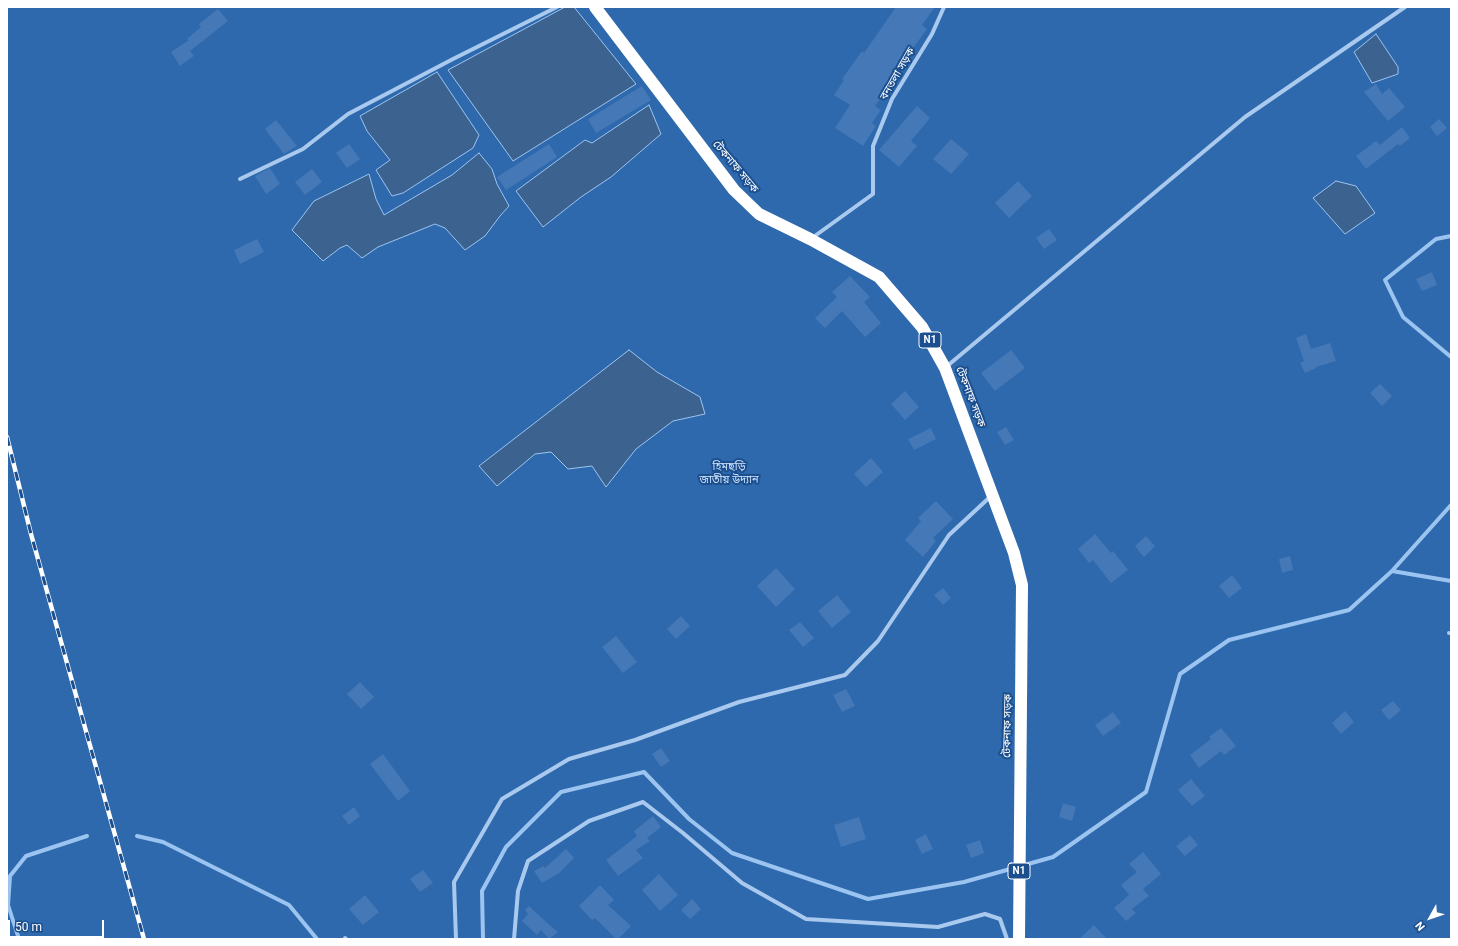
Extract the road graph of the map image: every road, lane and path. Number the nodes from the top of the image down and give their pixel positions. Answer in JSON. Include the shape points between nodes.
{"nodes":[{"id":1,"x":557,"y":7,"type":"edge"},
{"id":2,"x":595,"y":7,"type":"edge"},
{"id":3,"x":944,"y":7,"type":"edge"},
{"id":4,"x":1405,"y":7,"type":"edge"},
{"id":5,"x":240,"y":180,"type":"dead end"},
{"id":6,"x":810,"y":239,"type":"junction"},
{"id":7,"x":945,"y":368,"type":"junction"},
{"id":8,"x":993,"y":495,"type":"junction"},
{"id":9,"x":456,"y":939,"type":"edge"},
{"id":10,"x":514,"y":939,"type":"edge"},
{"id":11,"x":1015,"y":939,"type":"edge"}],
"edges":[{"from":1,"to":5,"type":"street","via":[[348,114],[303,149]]},
{"from":2,"to":6,"type":"highway","name":"টেকনাফ সড়ক","number":"N1","via":[[734,190],[759,214]]},
{"from":3,"to":6,"type":"street","name":"বনতলা সড়ক","via":[[932,34],[892,99],[873,146],[873,194]]},
{"from":4,"to":7,"type":"street","via":[[1245,117]]},
{"from":6,"to":7,"type":"highway","name":"টেকনাফ সড়ক","number":"N1","via":[[879,277],[922,327]]},
{"from":7,"to":8,"type":"highway","name":"টেকনাফ সড়ক","number":"N1"},
{"from":8,"to":9,"type":"street","via":[[949,535],[878,641],[845,675],[739,702],[635,740],[569,759],[502,799],[454,882]]},
{"from":8,"to":11,"type":"highway","name":"টেকনাফ সড়ক","number":"N1","via":[[1014,553],[1022,585],[1020,803]]},
{"from":10,"to":11,"type":"street","via":[[518,891],[528,861],[589,821],[643,802],[742,883],[806,919],[938,927],[985,914],[1000,919]]}]}
